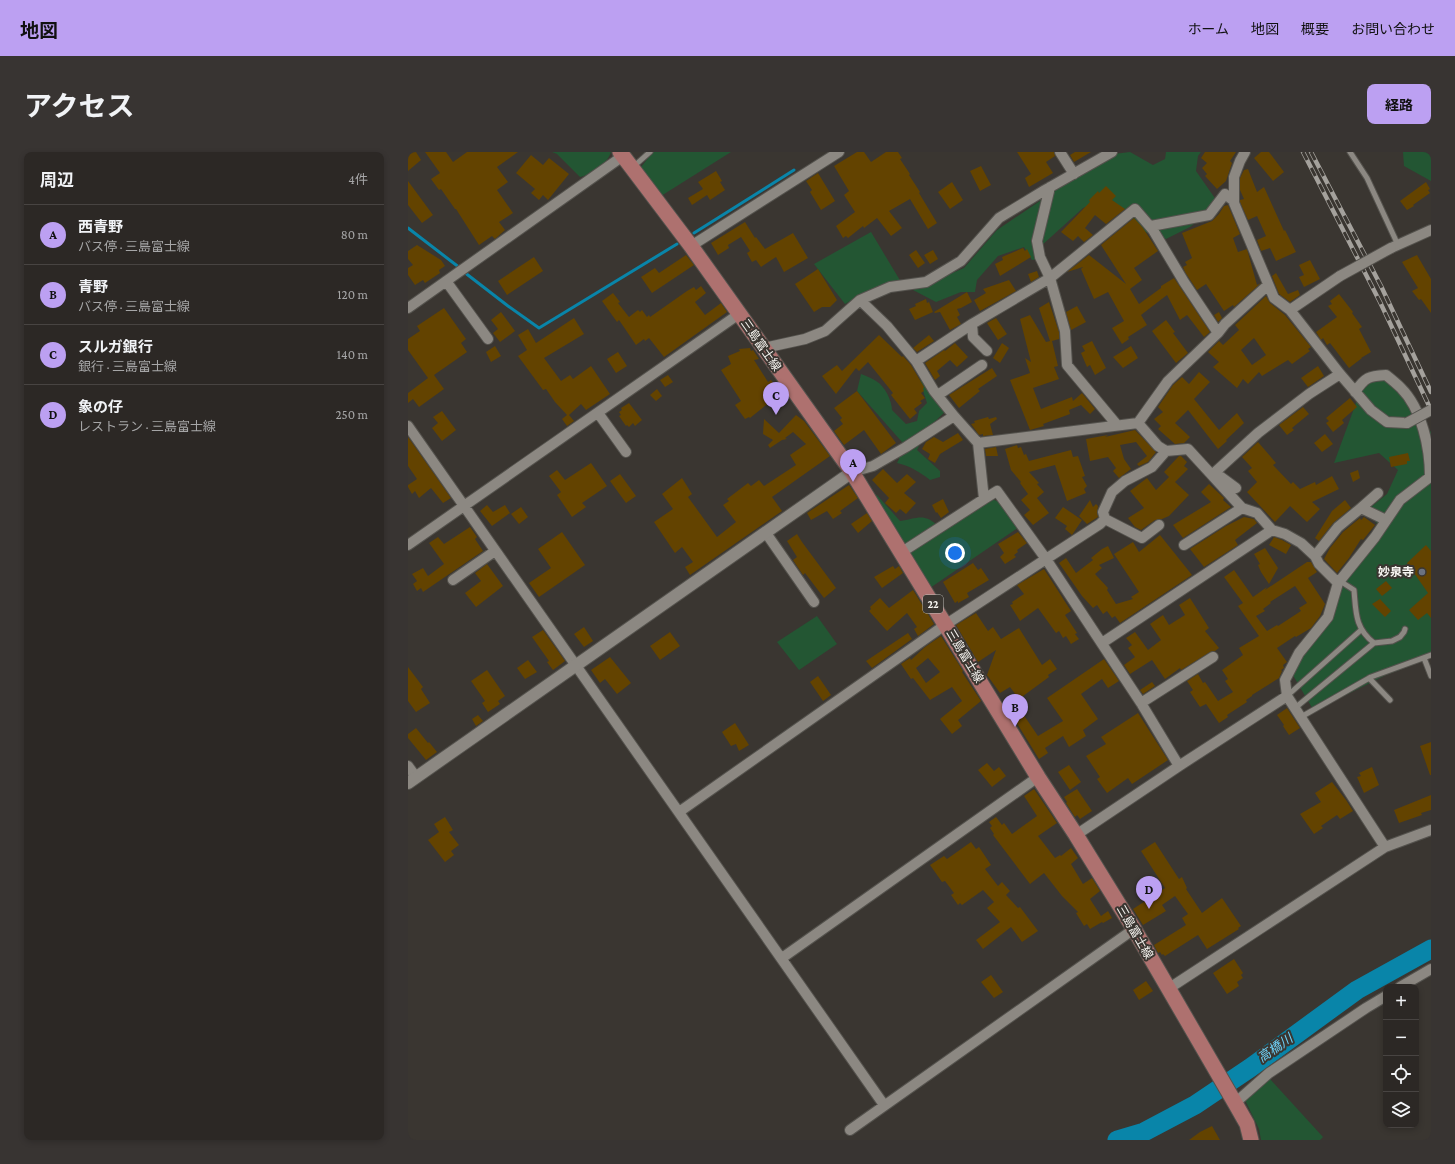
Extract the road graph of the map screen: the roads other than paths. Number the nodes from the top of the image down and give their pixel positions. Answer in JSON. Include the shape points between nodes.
{"nodes":[{"id":1,"x":650,"y":152,"type":"edge"},
{"id":2,"x":839,"y":152,"type":"edge"},
{"id":3,"x":1060,"y":152,"type":"edge"},
{"id":4,"x":1112,"y":152,"type":"edge"},
{"id":5,"x":1245,"y":152,"type":"edge"},
{"id":6,"x":1350,"y":152,"type":"edge"},
{"id":7,"x":622,"y":154,"type":"edge"},
{"id":8,"x":632,"y":168,"type":"junction"},
{"id":9,"x":1074,"y":174,"type":"junction"},
{"id":10,"x":1050,"y":187,"type":"junction"},
{"id":11,"x":1234,"y":201,"type":"junction"},
{"id":12,"x":1151,"y":226,"type":"junction"},
{"id":13,"x":1431,"y":231,"type":"edge"},
{"id":14,"x":691,"y":246,"type":"junction"},
{"id":15,"x":1394,"y":246,"type":"junction"},
{"id":16,"x":1050,"y":278,"type":"junction"},
{"id":17,"x":446,"y":281,"type":"junction"},
{"id":18,"x":1268,"y":285,"type":"junction"},
{"id":19,"x":860,"y":300,"type":"junction"},
{"id":20,"x":408,"y":308,"type":"edge"},
{"id":21,"x":1290,"y":310,"type":"junction"},
{"id":22,"x":739,"y":314,"type":"junction"},
{"id":23,"x":972,"y":324,"type":"junction"},
{"id":24,"x":1218,"y":334,"type":"junction"},
{"id":25,"x":488,"y":339,"type":"dead end"},
{"id":26,"x":764,"y":348,"type":"junction"},
{"id":27,"x":987,"y":351,"type":"dead end"},
{"id":28,"x":916,"y":361,"type":"junction"},
{"id":29,"x":982,"y":365,"type":"dead end"},
{"id":30,"x":1340,"y":374,"type":"junction"},
{"id":31,"x":1355,"y":392,"type":"junction"},
{"id":32,"x":938,"y":395,"type":"junction"},
{"id":33,"x":1431,"y":410,"type":"edge"},
{"id":34,"x":598,"y":413,"type":"junction"},
{"id":35,"x":954,"y":416,"type":"junction"},
{"id":36,"x":1138,"y":423,"type":"junction"},
{"id":37,"x":1116,"y":425,"type":"junction"},
{"id":38,"x":408,"y":426,"type":"edge"},
{"id":39,"x":978,"y":443,"type":"junction"},
{"id":40,"x":1166,"y":451,"type":"junction"},
{"id":41,"x":626,"y":452,"type":"dead end"},
{"id":42,"x":852,"y":472,"type":"junction"},
{"id":43,"x":1213,"y":474,"type":"junction"},
{"id":44,"x":1236,"y":488,"type":"dead end"},
{"id":45,"x":1378,"y":493,"type":"dead end"},
{"id":46,"x":984,"y":499,"type":"junction"},
{"id":47,"x":464,"y":506,"type":"junction"},
{"id":48,"x":1242,"y":508,"type":"junction"},
{"id":49,"x":1361,"y":508,"type":"junction"},
{"id":50,"x":1105,"y":519,"type":"junction"},
{"id":51,"x":1386,"y":520,"type":"junction"},
{"id":52,"x":1159,"y":525,"type":"dead end"},
{"id":53,"x":1272,"y":530,"type":"junction"},
{"id":54,"x":766,"y":533,"type":"junction"},
{"id":55,"x":408,"y":545,"type":"edge"},
{"id":56,"x":1184,"y":545,"type":"dead end"},
{"id":57,"x":496,"y":551,"type":"junction"},
{"id":58,"x":902,"y":552,"type":"junction"},
{"id":59,"x":1315,"y":556,"type":"junction"},
{"id":60,"x":1046,"y":559,"type":"junction"},
{"id":61,"x":453,"y":580,"type":"dead end"},
{"id":62,"x":1339,"y":582,"type":"junction"},
{"id":63,"x":814,"y":602,"type":"dead end"},
{"id":64,"x":945,"y":624,"type":"junction"},
{"id":65,"x":1405,"y":629,"type":"dead end"},
{"id":66,"x":1361,"y":630,"type":"junction"},
{"id":67,"x":1102,"y":643,"type":"junction"},
{"id":68,"x":1374,"y":643,"type":"junction"},
{"id":69,"x":1431,"y":655,"type":"edge"},
{"id":70,"x":1213,"y":657,"type":"dead end"},
{"id":71,"x":1424,"y":658,"type":"junction"},
{"id":72,"x":576,"y":665,"type":"junction"},
{"id":73,"x":1431,"y":676,"type":"edge"},
{"id":74,"x":1370,"y":678,"type":"junction"},
{"id":75,"x":1287,"y":696,"type":"junction"},
{"id":76,"x":1390,"y":700,"type":"dead end"},
{"id":77,"x":1141,"y":703,"type":"junction"},
{"id":78,"x":1298,"y":713,"type":"junction"},
{"id":79,"x":408,"y":766,"type":"edge"},
{"id":80,"x":1179,"y":766,"type":"junction"},
{"id":81,"x":1038,"y":777,"type":"junction"},
{"id":82,"x":412,"y":780,"type":"edge"},
{"id":83,"x":679,"y":812,"type":"junction"},
{"id":84,"x":1431,"y":830,"type":"edge"},
{"id":85,"x":1076,"y":835,"type":"junction"},
{"id":86,"x":1386,"y":847,"type":"junction"},
{"id":87,"x":1134,"y":929,"type":"junction"},
{"id":88,"x":782,"y":958,"type":"junction"},
{"id":89,"x":1431,"y":969,"type":"edge"},
{"id":90,"x":1405,"y":984,"type":"edge"},
{"id":91,"x":1168,"y":989,"type":"junction"},
{"id":92,"x":1383,"y":998,"type":"edge"},
{"id":93,"x":1234,"y":1102,"type":"junction"},
{"id":94,"x":884,"y":1105,"type":"junction"},
{"id":95,"x":850,"y":1130,"type":"dead end"},
{"id":96,"x":1252,"y":1140,"type":"edge"}],
"edges":[{"from":1,"to":8,"type":"lane"},
{"from":2,"to":14,"type":"street"},
{"from":3,"to":9,"type":"street"},
{"from":4,"to":9,"type":"street"},
{"from":5,"to":11,"type":"street","via":[[1234,177]]},
{"from":6,"to":15,"type":"lane","via":[[1367,178]]},
{"from":7,"to":8,"type":"main road","name":"三島富士線","number":"22"},
{"from":7,"to":17,"type":"street"},
{"from":8,"to":14,"type":"main road","name":"三島富士線","number":"22"},
{"from":9,"to":10,"type":"street"},
{"from":10,"to":16,"type":"street","via":[[1037,241],[1040,256]]},
{"from":10,"to":19,"type":"street","via":[[999,218],[961,261],[926,282],[890,287]]},
{"from":11,"to":12,"type":"street","via":[[1225,194],[1209,215]]},
{"from":11,"to":18,"type":"street"},
{"from":12,"to":16,"type":"street","via":[[1136,209]]},
{"from":12,"to":24,"type":"street"},
{"from":13,"to":15,"type":"street"},
{"from":14,"to":22,"type":"main road","name":"三島富士線","number":"22"},
{"from":15,"to":21,"type":"street","bridge":true,"via":[[1340,276]]},
{"from":16,"to":23,"type":"street"},
{"from":16,"to":37,"type":"street","via":[[1065,331],[1067,365]]},
{"from":17,"to":20,"type":"street"},
{"from":17,"to":25,"type":"street"},
{"from":18,"to":21,"type":"street","via":[[1274,298]]},
{"from":18,"to":24,"type":"street","via":[[1225,324]]},
{"from":19,"to":26,"type":"street","via":[[825,331],[805,339]]},
{"from":19,"to":28,"type":"street","via":[[888,326]]},
{"from":21,"to":30,"type":"street"},
{"from":22,"to":26,"type":"main road","name":"三島富士線","number":"22"},
{"from":22,"to":34,"type":"street"},
{"from":23,"to":27,"type":"street","via":[[973,337]]},
{"from":23,"to":28,"type":"street"},
{"from":24,"to":36,"type":"street","via":[[1168,381]]},
{"from":26,"to":42,"type":"main road","name":"三島富士線","number":"22"},
{"from":28,"to":32,"type":"street"},
{"from":29,"to":32,"type":"street"},
{"from":30,"to":31,"type":"street"},
{"from":30,"to":43,"type":"street","via":[[1258,433]]},
{"from":31,"to":33,"type":"street","bridge":true,"via":[[1371,410],[1388,422],[1407,424]]},
{"from":31,"to":51,"type":"street","via":[[1361,383],[1372,376],[1386,376],[1402,388],[1412,403],[1428,443],[1430,477],[1400,500]]},
{"from":32,"to":35,"type":"street"},
{"from":34,"to":41,"type":"street"},
{"from":34,"to":47,"type":"street"},
{"from":35,"to":39,"type":"street"},
{"from":35,"to":42,"type":"street","via":[[874,466]]},
{"from":36,"to":37,"type":"street"},
{"from":36,"to":40,"type":"street","via":[[1158,446]]},
{"from":37,"to":39,"type":"street"},
{"from":38,"to":47,"type":"street"},
{"from":39,"to":46,"type":"street"},
{"from":40,"to":43,"type":"street","via":[[1188,449]]},
{"from":40,"to":50,"type":"street","via":[[1152,467],[1125,481],[1112,492],[1103,512]]},
{"from":42,"to":54,"type":"street"},
{"from":42,"to":58,"type":"main road","name":"三島富士線","number":"22"},
{"from":43,"to":44,"type":"street"},
{"from":43,"to":48,"type":"street"},
{"from":45,"to":49,"type":"street"},
{"from":46,"to":58,"type":"street"},
{"from":46,"to":60,"type":"street","via":[[997,491]]},
{"from":47,"to":55,"type":"street"},
{"from":47,"to":57,"type":"street"},
{"from":48,"to":53,"type":"street","via":[[1257,513]]},
{"from":48,"to":56,"type":"street"},
{"from":49,"to":51,"type":"street"},
{"from":49,"to":59,"type":"street","via":[[1338,527]]},
{"from":50,"to":52,"type":"street","via":[[1142,538]]},
{"from":50,"to":60,"type":"street"},
{"from":51,"to":62,"type":"street"},
{"from":53,"to":59,"type":"street","via":[[1301,543]]},
{"from":53,"to":67,"type":"street"},
{"from":54,"to":63,"type":"street"},
{"from":54,"to":72,"type":"street"},
{"from":57,"to":61,"type":"street"},
{"from":57,"to":72,"type":"street"},
{"from":58,"to":64,"type":"main road","name":"三島富士線","number":"22"},
{"from":59,"to":62,"type":"street","via":[[1319,564]]},
{"from":60,"to":64,"type":"street"},
{"from":60,"to":67,"type":"street"},
{"from":62,"to":66,"type":"lane","via":[[1354,590],[1356,614]]},
{"from":62,"to":75,"type":"street","via":[[1328,617],[1299,653],[1285,680]]},
{"from":64,"to":81,"type":"main road","name":"三島富士線","number":"22"},
{"from":64,"to":83,"type":"street"},
{"from":65,"to":68,"type":"lane","via":[[1400,637],[1392,641]]},
{"from":66,"to":68,"type":"lane"},
{"from":66,"to":75,"type":"lane"},
{"from":67,"to":77,"type":"street"},
{"from":68,"to":78,"type":"lane"},
{"from":69,"to":71,"type":"lane"},
{"from":70,"to":77,"type":"street"},
{"from":71,"to":73,"type":"lane"},
{"from":71,"to":74,"type":"lane"},
{"from":72,"to":82,"type":"street"},
{"from":72,"to":83,"type":"street"},
{"from":74,"to":76,"type":"lane"},
{"from":74,"to":78,"type":"lane"},
{"from":75,"to":78,"type":"street"},
{"from":75,"to":80,"type":"street"},
{"from":77,"to":80,"type":"street"},
{"from":78,"to":86,"type":"street"},
{"from":79,"to":82,"type":"street"},
{"from":80,"to":85,"type":"street"},
{"from":81,"to":85,"type":"main road","name":"三島富士線","number":"22"},
{"from":81,"to":88,"type":"street"},
{"from":83,"to":88,"type":"street"},
{"from":84,"to":86,"type":"street"},
{"from":85,"to":87,"type":"main road","name":"三島富士線","number":"22"},
{"from":86,"to":91,"type":"street"},
{"from":87,"to":91,"type":"main road","name":"三島富士線","number":"22"},
{"from":87,"to":94,"type":"street"},
{"from":88,"to":94,"type":"street"},
{"from":89,"to":90,"type":"street"},
{"from":91,"to":93,"type":"main road","name":"三島富士線","number":"22"},
{"from":92,"to":93,"type":"street","via":[[1269,1073]]},
{"from":93,"to":96,"type":"main road","name":"三島富士線","number":"22","via":[[1247,1124]]},
{"from":94,"to":95,"type":"street"}]}
